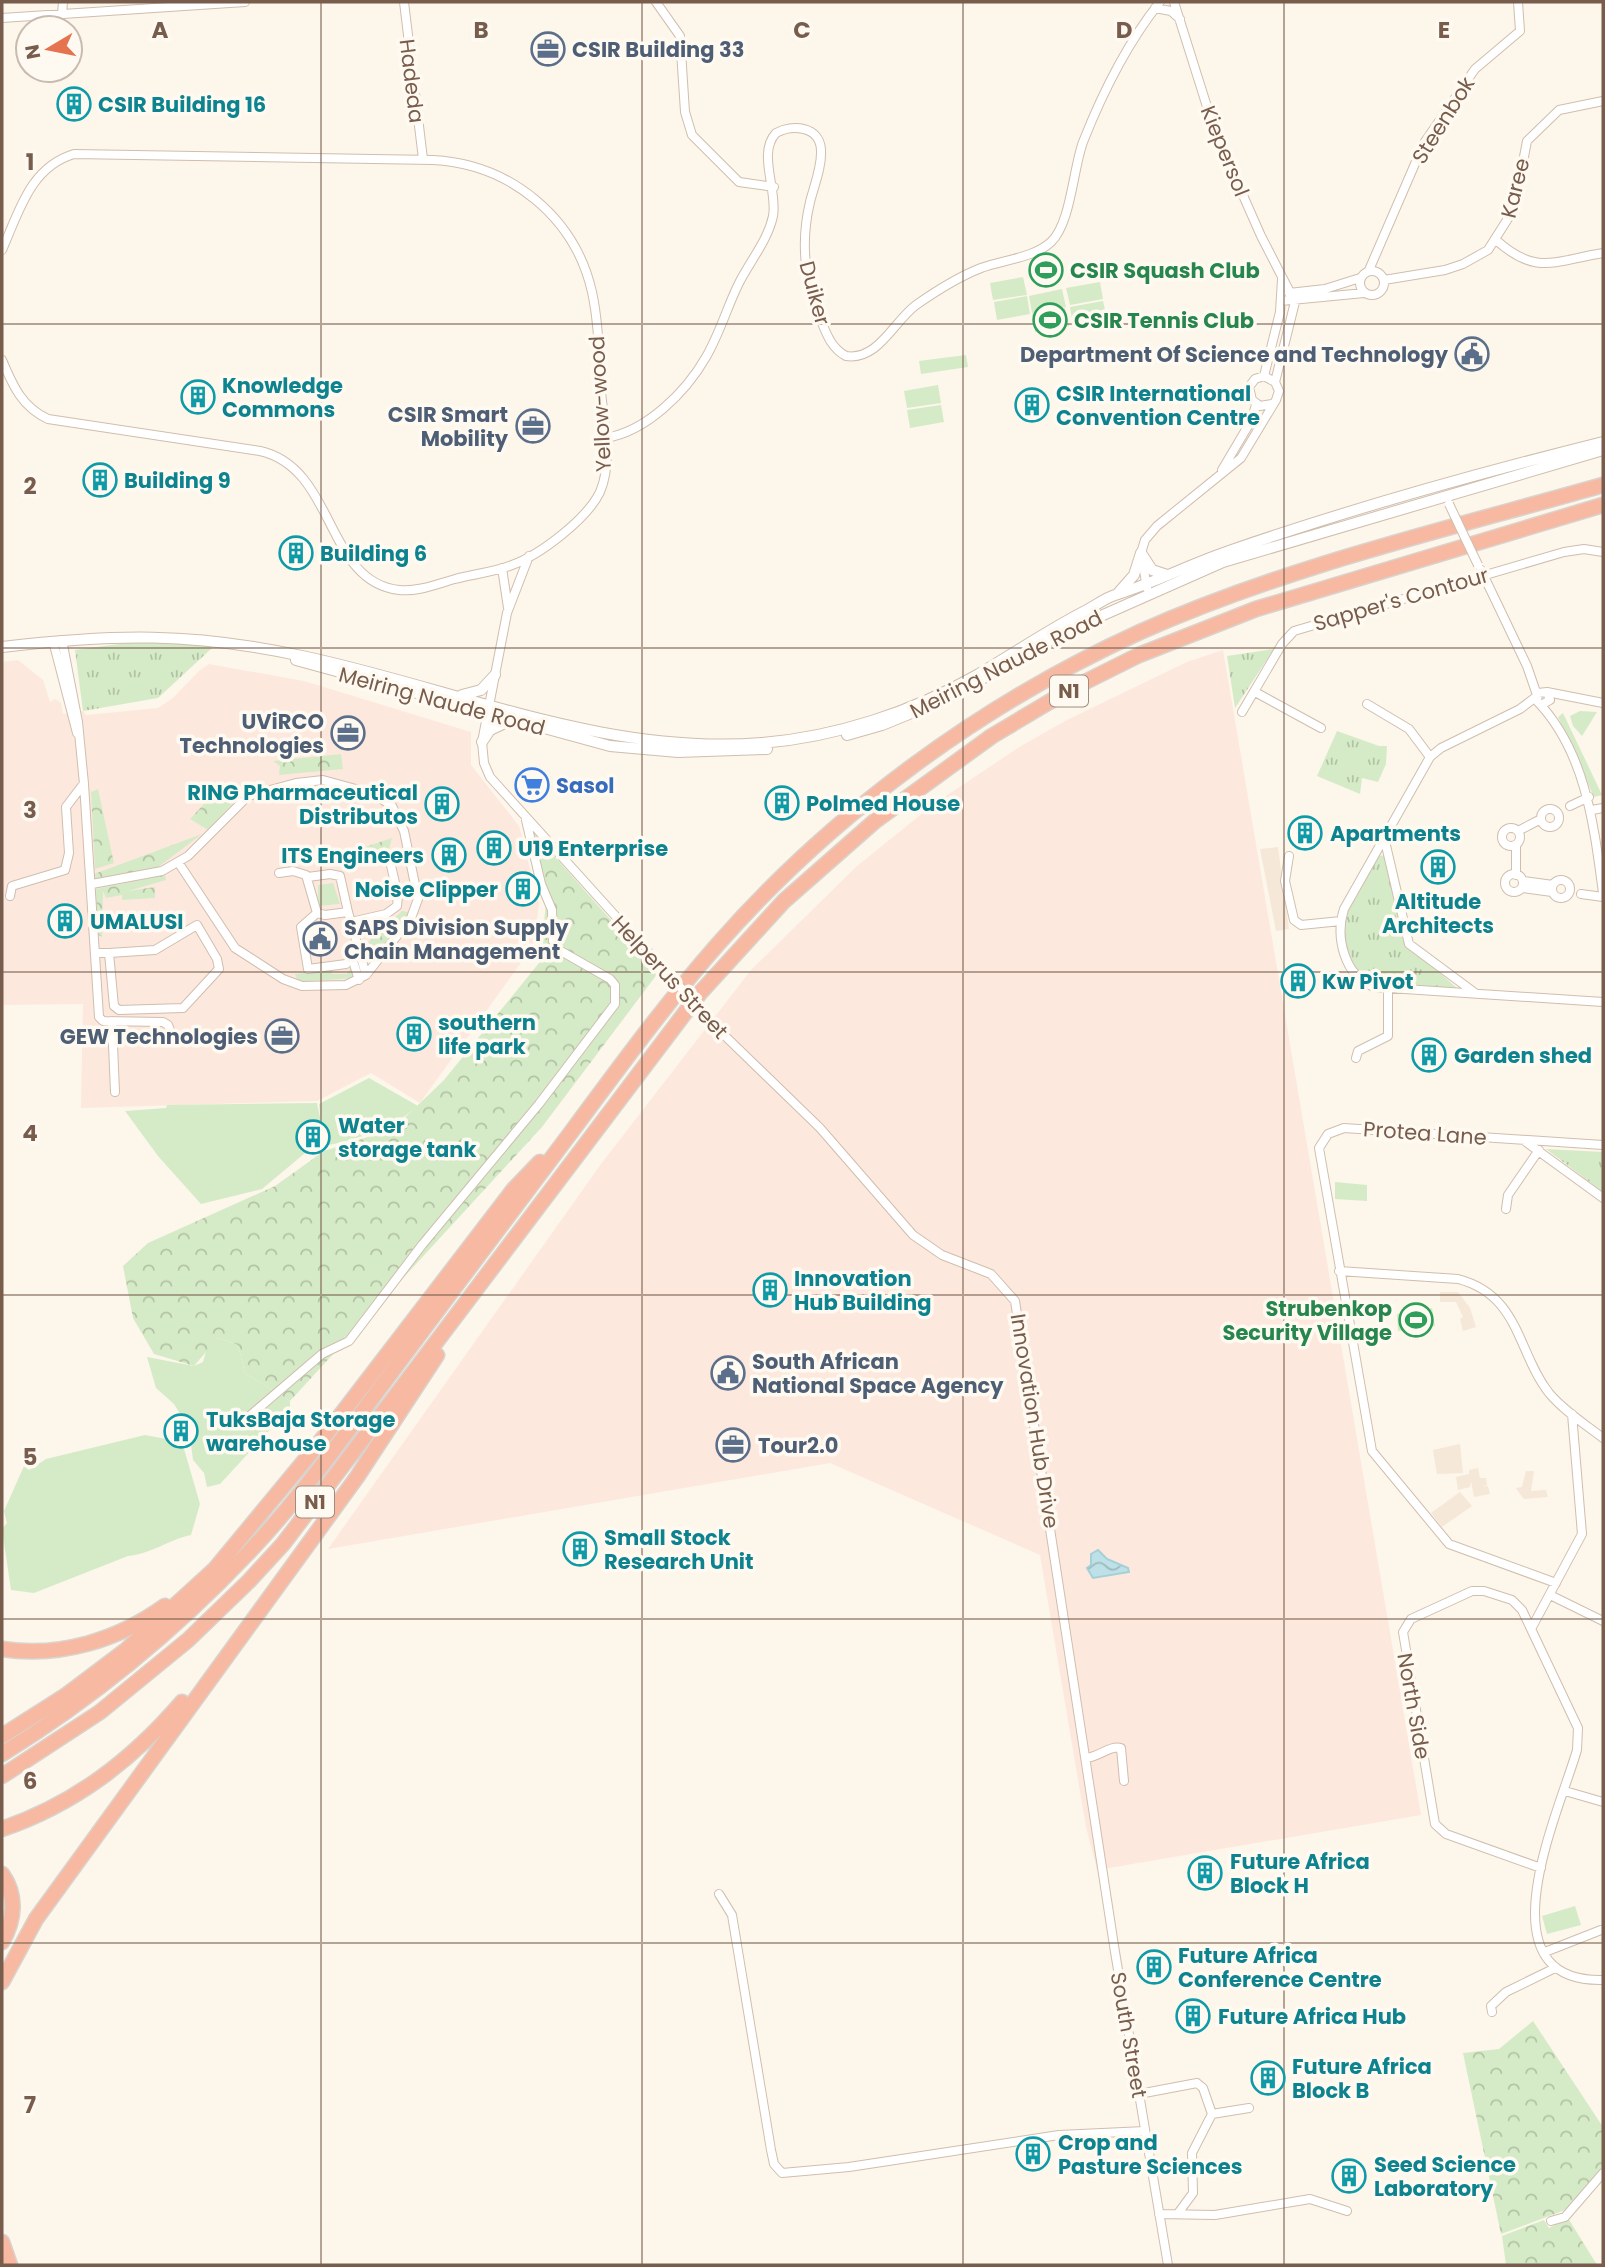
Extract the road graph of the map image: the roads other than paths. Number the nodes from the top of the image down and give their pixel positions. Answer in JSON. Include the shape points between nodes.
{"nodes":[{"id":1,"x":63,"y":2,"type":"edge"},
{"id":2,"x":245,"y":2,"type":"edge"},
{"id":3,"x":404,"y":2,"type":"edge"},
{"id":4,"x":656,"y":2,"type":"edge"},
{"id":5,"x":1174,"y":2,"type":"edge"},
{"id":6,"x":1518,"y":2,"type":"edge"},
{"id":7,"x":209,"y":3,"type":"edge"},
{"id":8,"x":1158,"y":5,"type":"edge"},
{"id":9,"x":62,"y":14,"type":"joint"},
{"id":10,"x":1180,"y":19,"type":"junction"},
{"id":11,"x":1603,"y":101,"type":"edge"},
{"id":12,"x":423,"y":159,"type":"junction"},
{"id":13,"x":774,"y":187,"type":"junction"},
{"id":14,"x":1496,"y":240,"type":"junction"},
{"id":15,"x":2,"y":250,"type":"edge"},
{"id":16,"x":1603,"y":253,"type":"edge"},
{"id":17,"x":1374,"y":271,"type":"junction"},
{"id":18,"x":1360,"y":278,"type":"junction"},
{"id":19,"x":1384,"y":280,"type":"junction"},
{"id":20,"x":1364,"y":293,"type":"junction"},
{"id":21,"x":1288,"y":298,"type":"junction"},
{"id":22,"x":2,"y":360,"type":"edge"},
{"id":23,"x":1264,"y":376,"type":"junction"},
{"id":24,"x":1275,"y":382,"type":"junction"},
{"id":25,"x":1272,"y":404,"type":"junction"},
{"id":26,"x":1256,"y":405,"type":"junction"},
{"id":27,"x":1244,"y":435,"type":"junction"},
{"id":28,"x":605,"y":438,"type":"junction"},
{"id":29,"x":1254,"y":440,"type":"junction"},
{"id":30,"x":1603,"y":442,"type":"edge"},
{"id":31,"x":1603,"y":450,"type":"edge"},
{"id":32,"x":1220,"y":473,"type":"junction"},
{"id":33,"x":1442,"y":485,"type":"junction"},
{"id":34,"x":1603,"y":485,"type":"edge"},
{"id":35,"x":1448,"y":500,"type":"junction"},
{"id":36,"x":1603,"y":505,"type":"edge"},
{"id":37,"x":1603,"y":552,"type":"edge"},
{"id":38,"x":1141,"y":553,"type":"junction"},
{"id":39,"x":528,"y":556,"type":"junction"},
{"id":40,"x":502,"y":568,"type":"junction"},
{"id":41,"x":1167,"y":575,"type":"junction"},
{"id":42,"x":1483,"y":575,"type":"junction"},
{"id":43,"x":1147,"y":588,"type":"junction"},
{"id":44,"x":1116,"y":595,"type":"junction"},
{"id":45,"x":508,"y":608,"type":"junction"},
{"id":46,"x":57,"y":641,"type":"junction"},
{"id":47,"x":2,"y":647,"type":"edge"},
{"id":48,"x":275,"y":652,"type":"junction"},
{"id":49,"x":495,"y":676,"type":"junction"},
{"id":50,"x":1255,"y":692,"type":"junction"},
{"id":51,"x":454,"y":695,"type":"junction"},
{"id":52,"x":1543,"y":698,"type":"junction"},
{"id":53,"x":1603,"y":703,"type":"edge"},
{"id":54,"x":1367,"y":704,"type":"dead end"},
{"id":55,"x":489,"y":710,"type":"junction"},
{"id":56,"x":1242,"y":712,"type":"dead end"},
{"id":57,"x":510,"y":721,"type":"junction"},
{"id":58,"x":1321,"y":729,"type":"dead end"},
{"id":59,"x":482,"y":743,"type":"junction"},
{"id":60,"x":1430,"y":757,"type":"junction"},
{"id":61,"x":82,"y":786,"type":"dead end"},
{"id":62,"x":1589,"y":797,"type":"junction"},
{"id":63,"x":1603,"y":808,"type":"edge"},
{"id":64,"x":1592,"y":810,"type":"junction"},
{"id":65,"x":1557,"y":813,"type":"junction"},
{"id":66,"x":526,"y":820,"type":"junction"},
{"id":67,"x":1542,"y":821,"type":"junction"},
{"id":68,"x":1519,"y":833,"type":"junction"},
{"id":69,"x":1384,"y":837,"type":"junction"},
{"id":70,"x":1514,"y":846,"type":"junction"},
{"id":71,"x":1600,"y":848,"type":"edge"},
{"id":72,"x":1289,"y":856,"type":"dead end"},
{"id":73,"x":390,"y":861,"type":"dead end"},
{"id":74,"x":178,"y":862,"type":"junction"},
{"id":75,"x":279,"y":873,"type":"dead end"},
{"id":76,"x":308,"y":877,"type":"junction"},
{"id":77,"x":92,"y":884,"type":"junction"},
{"id":78,"x":1553,"y":888,"type":"junction"},
{"id":79,"x":1576,"y":893,"type":"junction"},
{"id":80,"x":10,"y":895,"type":"dead end"},
{"id":81,"x":1603,"y":895,"type":"edge"},
{"id":82,"x":348,"y":912,"type":"junction"},
{"id":83,"x":317,"y":913,"type":"junction"},
{"id":84,"x":213,"y":917,"type":"junction"},
{"id":85,"x":1341,"y":921,"type":"junction"},
{"id":86,"x":351,"y":922,"type":"junction"},
{"id":87,"x":197,"y":925,"type":"junction"},
{"id":88,"x":96,"y":953,"type":"junction"},
{"id":89,"x":110,"y":953,"type":"junction"},
{"id":90,"x":346,"y":964,"type":"dead end"},
{"id":91,"x":363,"y":977,"type":"junction"},
{"id":92,"x":1388,"y":988,"type":"junction"},
{"id":93,"x":1477,"y":994,"type":"junction"},
{"id":94,"x":1603,"y":1002,"type":"edge"},
{"id":95,"x":112,"y":1021,"type":"junction"},
{"id":96,"x":172,"y":1035,"type":"dead end"},
{"id":97,"x":1356,"y":1058,"type":"dead end"},
{"id":98,"x":115,"y":1092,"type":"dead end"},
{"id":99,"x":820,"y":1128,"type":"joint"},
{"id":100,"x":1524,"y":1140,"type":"junction"},
{"id":101,"x":1603,"y":1145,"type":"edge"},
{"id":102,"x":559,"y":1148,"type":"junction"},
{"id":103,"x":1539,"y":1150,"type":"junction"},
{"id":104,"x":567,"y":1168,"type":"junction"},
{"id":105,"x":1603,"y":1198,"type":"edge"},
{"id":106,"x":1506,"y":1209,"type":"dead end"},
{"id":107,"x":1339,"y":1271,"type":"junction"},
{"id":108,"x":1572,"y":1414,"type":"junction"},
{"id":109,"x":246,"y":1419,"type":"dead end"},
{"id":110,"x":1603,"y":1438,"type":"edge"},
{"id":111,"x":235,"y":1546,"type":"junction"},
{"id":112,"x":1556,"y":1583,"type":"junction"},
{"id":113,"x":1550,"y":1595,"type":"junction"},
{"id":114,"x":264,"y":1604,"type":"junction"},
{"id":115,"x":1603,"y":1621,"type":"edge"},
{"id":116,"x":1531,"y":1629,"type":"junction"},
{"id":117,"x":2,"y":1648,"type":"edge"},
{"id":118,"x":2,"y":1736,"type":"edge"},
{"id":119,"x":2,"y":1754,"type":"edge"},
{"id":120,"x":1135,"y":1755,"type":"dead end"},
{"id":121,"x":1124,"y":1756,"type":"junction"},
{"id":122,"x":1086,"y":1758,"type":"junction"},
{"id":123,"x":2,"y":1776,"type":"edge"},
{"id":124,"x":1124,"y":1781,"type":"dead end"},
{"id":125,"x":1565,"y":1791,"type":"junction"},
{"id":126,"x":1603,"y":1802,"type":"edge"},
{"id":127,"x":1093,"y":1804,"type":"joint"},
{"id":128,"x":2,"y":1829,"type":"edge"},
{"id":129,"x":1541,"y":1868,"type":"junction"},
{"id":130,"x":2,"y":1874,"type":"edge"},
{"id":131,"x":719,"y":1894,"type":"dead end"},
{"id":132,"x":1601,"y":1930,"type":"dead end"},
{"id":133,"x":2,"y":1942,"type":"edge"},
{"id":134,"x":1545,"y":1952,"type":"junction"},
{"id":135,"x":1555,"y":1968,"type":"junction"},
{"id":136,"x":1603,"y":1980,"type":"edge"},
{"id":137,"x":2,"y":1982,"type":"edge"},
{"id":138,"x":1492,"y":2012,"type":"dead end"},
{"id":139,"x":1139,"y":2094,"type":"junction"},
{"id":140,"x":1249,"y":2108,"type":"dead end"},
{"id":141,"x":1212,"y":2114,"type":"junction"},
{"id":142,"x":1145,"y":2131,"type":"junction"},
{"id":143,"x":1603,"y":2173,"type":"edge"},
{"id":144,"x":1348,"y":2211,"type":"dead end"},
{"id":145,"x":1179,"y":2212,"type":"junction"},
{"id":146,"x":1159,"y":2214,"type":"junction"},
{"id":147,"x":1551,"y":2221,"type":"dead end"},
{"id":148,"x":2,"y":2242,"type":"edge"},
{"id":149,"x":2,"y":2251,"type":"edge"},
{"id":150,"x":9,"y":2265,"type":"edge"},
{"id":151,"x":1168,"y":2265,"type":"edge"}],
"edges":[{"from":1,"to":9,"type":"street"},
{"from":2,"to":7,"type":"street"},
{"from":3,"to":12,"type":"street","name":"Hadeda"},
{"from":4,"to":13,"type":"street","via":[[680,36],[685,112],[692,135],[739,182]]},
{"from":5,"to":10,"type":"street","name":"Kiepersol"},
{"from":6,"to":17,"type":"street","name":"Steenbok","via":[[1520,31],[1475,69],[1417,157],[1376,252]]},
{"from":7,"to":9,"type":"street"},
{"from":8,"to":10,"type":"street"},
{"from":8,"to":13,"type":"street","name":"Duiker","via":[[1135,36],[1085,137],[1061,227],[1053,240],[1034,252],[971,272],[937,291],[903,316],[866,354],[846,356],[830,341],[808,282],[806,222],[821,152],[812,132],[792,128],[771,138],[767,152]]},
{"from":10,"to":21,"type":"street","name":"Kiepersol","via":[[1215,132]]},
{"from":11,"to":14,"type":"street","name":"Karee","via":[[1565,106],[1527,141],[1514,209]]},
{"from":12,"to":15,"type":"street","name":"Yellow-wood","via":[[74,154],[54,161],[39,174]]},
{"from":12,"to":28,"type":"street","name":"Yellow-wood","via":[[469,165],[510,181],[535,198],[566,233],[582,262],[593,300]]},
{"from":13,"to":28,"type":"street","name":"Duiker","via":[[768,231],[700,366],[645,424]]},
{"from":14,"to":16,"type":"street","name":"Karee","via":[[1515,257],[1539,264]]},
{"from":14,"to":19,"type":"street","name":"Karee","via":[[1463,264]]},
{"from":17,"to":18,"type":"street"},
{"from":17,"to":19,"type":"street"},
{"from":18,"to":20,"type":"street"},
{"from":18,"to":21,"type":"street"},
{"from":19,"to":20,"type":"street","via":[[1377,294]]},
{"from":20,"to":21,"type":"street"},
{"from":21,"to":23,"type":"street"},
{"from":21,"to":24,"type":"street"},
{"from":22,"to":40,"type":"street","name":"Yellow-wood","via":[[19,396],[48,419],[260,451],[288,461],[304,477],[356,567],[380,586],[410,590]]},
{"from":23,"to":24,"type":"street"},
{"from":23,"to":26,"type":"street","via":[[1249,387]]},
{"from":24,"to":25,"type":"street","via":[[1278,394]]},
{"from":25,"to":26,"type":"street"},
{"from":25,"to":29,"type":"street"},
{"from":26,"to":27,"type":"street"},
{"from":27,"to":29,"type":"street"},
{"from":27,"to":32,"type":"street"},
{"from":28,"to":39,"type":"street","name":"Yellow-wood","via":[[605,477],[593,503]]},
{"from":29,"to":32,"type":"street","via":[[1241,458]]},
{"from":30,"to":33,"type":"street","name":"Meiring Naude Road"},
{"from":31,"to":35,"type":"street","name":"Meiring Naude Road"},
{"from":32,"to":38,"type":"street","via":[[1151,531]]},
{"from":33,"to":35,"type":"street"},
{"from":33,"to":41,"type":"street","name":"Meiring Naude Road","via":[[1232,550]]},
{"from":34,"to":102,"type":"highway","number":"N1","via":[[1328,564],[1187,614],[1097,654],[981,720],[840,824],[742,918],[688,979]]},
{"from":35,"to":42,"type":"street","bridge":true},
{"from":35,"to":43,"type":"street","name":"Meiring Naude Road","via":[[1223,562]]},
{"from":36,"to":104,"type":"highway","number":"N1","via":[[1210,625],[1071,689],[992,736],[875,821],[784,901],[700,993]]},
{"from":37,"to":42,"type":"street","name":"Sapper's Contour","via":[[1576,550]]},
{"from":38,"to":41,"type":"street","via":[[1152,570]]},
{"from":38,"to":43,"type":"street"},
{"from":38,"to":44,"type":"street","via":[[1133,577]]},
{"from":39,"to":40,"type":"street","name":"Yellow-wood"},
{"from":39,"to":45,"type":"street"},
{"from":40,"to":45,"type":"street"},
{"from":41,"to":43,"type":"street","name":"Meiring Naude Road"},
{"from":42,"to":50,"type":"street","name":"Sapper's Contour","via":[[1294,631],[1282,643]]},
{"from":42,"to":52,"type":"street"},
{"from":43,"to":44,"type":"street","name":"Meiring Naude Road"},
{"from":43,"to":57,"type":"street","name":"Meiring Naude Road","via":[[947,698],[882,725],[816,742],[748,751],[659,751],[610,746]]},
{"from":44,"to":55,"type":"street","name":"Meiring Naude Road","via":[[928,699],[850,727],[796,739],[739,745],[651,740]]},
{"from":45,"to":49,"type":"street"},
{"from":46,"to":47,"type":"street","name":"Meiring Naude Road"},
{"from":46,"to":48,"type":"street","name":"Meiring Naude Road","via":[[177,636]]},
{"from":46,"to":77,"type":"street","via":[[78,736]]},
{"from":48,"to":51,"type":"street","name":"Meiring Naude Road","via":[[336,663]]},
{"from":48,"to":55,"type":"street","name":"Meiring Naude Road"},
{"from":49,"to":51,"type":"street","via":[[479,691]]},
{"from":49,"to":55,"type":"street"},
{"from":50,"to":56,"type":"street","name":"Sapper's Contour"},
{"from":50,"to":58,"type":"street"},
{"from":51,"to":55,"type":"street","name":"Meiring Naude Road"},
{"from":52,"to":53,"type":"street"},
{"from":52,"to":60,"type":"street"},
{"from":52,"to":62,"type":"street"},
{"from":54,"to":60,"type":"street","via":[[1409,729]]},
{"from":55,"to":57,"type":"street","name":"Meiring Naude Road"},
{"from":55,"to":59,"type":"street"},
{"from":57,"to":59,"type":"street","via":[[490,730]]},
{"from":59,"to":66,"type":"street","name":"Helperus Street","via":[[487,773]]},
{"from":60,"to":69,"type":"street"},
{"from":61,"to":80,"type":"street","via":[[66,807],[69,853],[65,870],[12,886]]},
{"from":62,"to":64,"type":"street"},
{"from":62,"to":65,"type":"street"},
{"from":63,"to":64,"type":"street"},
{"from":64,"to":71,"type":"street"},
{"from":65,"to":67,"type":"street","via":[[1548,809]]},
{"from":65,"to":67,"type":"street","via":[[1555,825],[1549,827]]},
{"from":66,"to":99,"type":"street","name":"Helperus Street","bridge":true,"via":[[723,1034]]},
{"from":66,"to":109,"type":"street","via":[[552,910],[553,941],[559,950],[610,979],[615,985],[615,1004],[354,1336],[304,1368]]},
{"from":67,"to":68,"type":"street"},
{"from":68,"to":70,"type":"street"},
{"from":68,"to":70,"type":"street","via":[[1510,829],[1503,834],[1504,842]]},
{"from":69,"to":85,"type":"street"},
{"from":69,"to":93,"type":"street","via":[[1409,944]]},
{"from":70,"to":78,"type":"street","via":[[1518,880]]},
{"from":71,"to":81,"type":"street"},
{"from":72,"to":85,"type":"street","via":[[1285,881],[1294,920],[1301,925]]},
{"from":73,"to":86,"type":"street","via":[[397,906],[386,914]]},
{"from":74,"to":77,"type":"street","via":[[155,873]]},
{"from":74,"to":84,"type":"street"},
{"from":74,"to":91,"type":"street","via":[[248,796],[323,780],[389,802],[398,816],[417,886],[417,904]]},
{"from":75,"to":76,"type":"street","via":[[297,871]]},
{"from":76,"to":82,"type":"street","via":[[340,876]]},
{"from":76,"to":83,"type":"street"},
{"from":77,"to":88,"type":"street"},
{"from":78,"to":79,"type":"street","via":[[1561,898]]},
{"from":78,"to":79,"type":"street","via":[[1563,880]]},
{"from":79,"to":81,"type":"street"},
{"from":82,"to":83,"type":"street"},
{"from":82,"to":86,"type":"street"},
{"from":83,"to":90,"type":"street","via":[[301,927],[308,969]]},
{"from":84,"to":87,"type":"street"},
{"from":84,"to":91,"type":"street","via":[[235,948],[287,981],[307,987],[346,985]]},
{"from":85,"to":92,"type":"street","via":[[1342,947],[1350,966],[1368,985]]},
{"from":86,"to":91,"type":"street","via":[[356,946],[353,961]]},
{"from":87,"to":89,"type":"street","via":[[155,950]]},
{"from":87,"to":89,"type":"street","via":[[219,969],[196,998],[180,1009],[116,1009]]},
{"from":88,"to":89,"type":"street"},
{"from":88,"to":95,"type":"street","via":[[98,1012],[102,1021]]},
{"from":92,"to":93,"type":"street"},
{"from":92,"to":97,"type":"street","via":[[1388,1036],[1358,1051]]},
{"from":93,"to":94,"type":"street"},
{"from":95,"to":96,"type":"street","via":[[163,1022]]},
{"from":95,"to":98,"type":"street"},
{"from":99,"to":122,"type":"street","name":"Innovation Hub Drive","via":[[913,1235],[942,1255],[991,1274],[1016,1301]]},
{"from":100,"to":101,"type":"street","name":"Protea Lane"},
{"from":100,"to":103,"type":"street","name":"Protea Lane"},
{"from":100,"to":107,"type":"street","name":"Protea Lane","via":[[1343,1128],[1328,1134],[1319,1153]]},
{"from":102,"to":111,"type":"highway","via":[[514,1189]]},
{"from":102,"to":119,"type":"highway","number":"N1","via":[[319,1468],[251,1550],[178,1623],[117,1675]]},
{"from":103,"to":105,"type":"street","name":"Protea Lane"},
{"from":103,"to":106,"type":"street","via":[[1508,1195]]},
{"from":104,"to":114,"type":"highway","via":[[555,1195],[462,1319],[357,1477]]},
{"from":104,"to":123,"type":"highway","number":"N1","via":[[347,1461],[249,1581],[188,1640],[109,1705]]},
{"from":107,"to":108,"type":"street","via":[[1470,1283],[1509,1312],[1544,1385]]},
{"from":107,"to":112,"type":"street","via":[[1369,1443],[1378,1460],[1449,1544]]},
{"from":108,"to":110,"type":"street"},
{"from":108,"to":112,"type":"street","via":[[1582,1534]]},
{"from":111,"to":117,"type":"highway","via":[[160,1609],[110,1637],[52,1650]]},
{"from":111,"to":118,"type":"highway","via":[[126,1650]]},
{"from":112,"to":113,"type":"street"},
{"from":113,"to":115,"type":"street"},
{"from":113,"to":116,"type":"street"},
{"from":114,"to":128,"type":"highway","via":[[175,1710],[122,1763],[65,1802]]},
{"from":114,"to":137,"type":"highway","via":[[36,1919]]},
{"from":116,"to":125,"type":"street","via":[[1579,1733]]},
{"from":116,"to":129,"type":"street","name":"North Side","via":[[1517,1603],[1477,1590],[1411,1619],[1402,1634],[1436,1826],[1446,1834]]},
{"from":120,"to":121,"type":"street"},
{"from":121,"to":122,"type":"street","via":[[1118,1746]]},
{"from":121,"to":124,"type":"street"},
{"from":122,"to":127,"type":"street","name":"Innovation Hub Drive"},
{"from":125,"to":126,"type":"street"},
{"from":125,"to":129,"type":"street"},
{"from":127,"to":139,"type":"street","name":"South Street"},
{"from":129,"to":134,"type":"street","via":[[1534,1910]]},
{"from":130,"to":133,"type":"highway","via":[[13,1909]]},
{"from":131,"to":142,"type":"street","via":[[732,1915],[771,2150],[782,2173],[1059,2135]]},
{"from":132,"to":134,"type":"street"},
{"from":134,"to":135,"type":"street"},
{"from":135,"to":136,"type":"street","via":[[1574,1978]]},
{"from":135,"to":138,"type":"street","via":[[1506,1992],[1491,2006]]},
{"from":139,"to":141,"type":"street","via":[[1199,2084]]},
{"from":139,"to":142,"type":"street","name":"South Street"},
{"from":140,"to":141,"type":"street"},
{"from":141,"to":145,"type":"street","via":[[1192,2153],[1194,2193]]},
{"from":142,"to":146,"type":"street","name":"South Street"},
{"from":143,"to":147,"type":"street","via":[[1565,2217]]},
{"from":144,"to":145,"type":"street","via":[[1310,2199],[1214,2215]]},
{"from":145,"to":146,"type":"street"},
{"from":146,"to":151,"type":"street","name":"South Street"},
{"from":148,"to":150,"type":"highway"},
{"from":149,"to":150,"type":"highway"}]}
